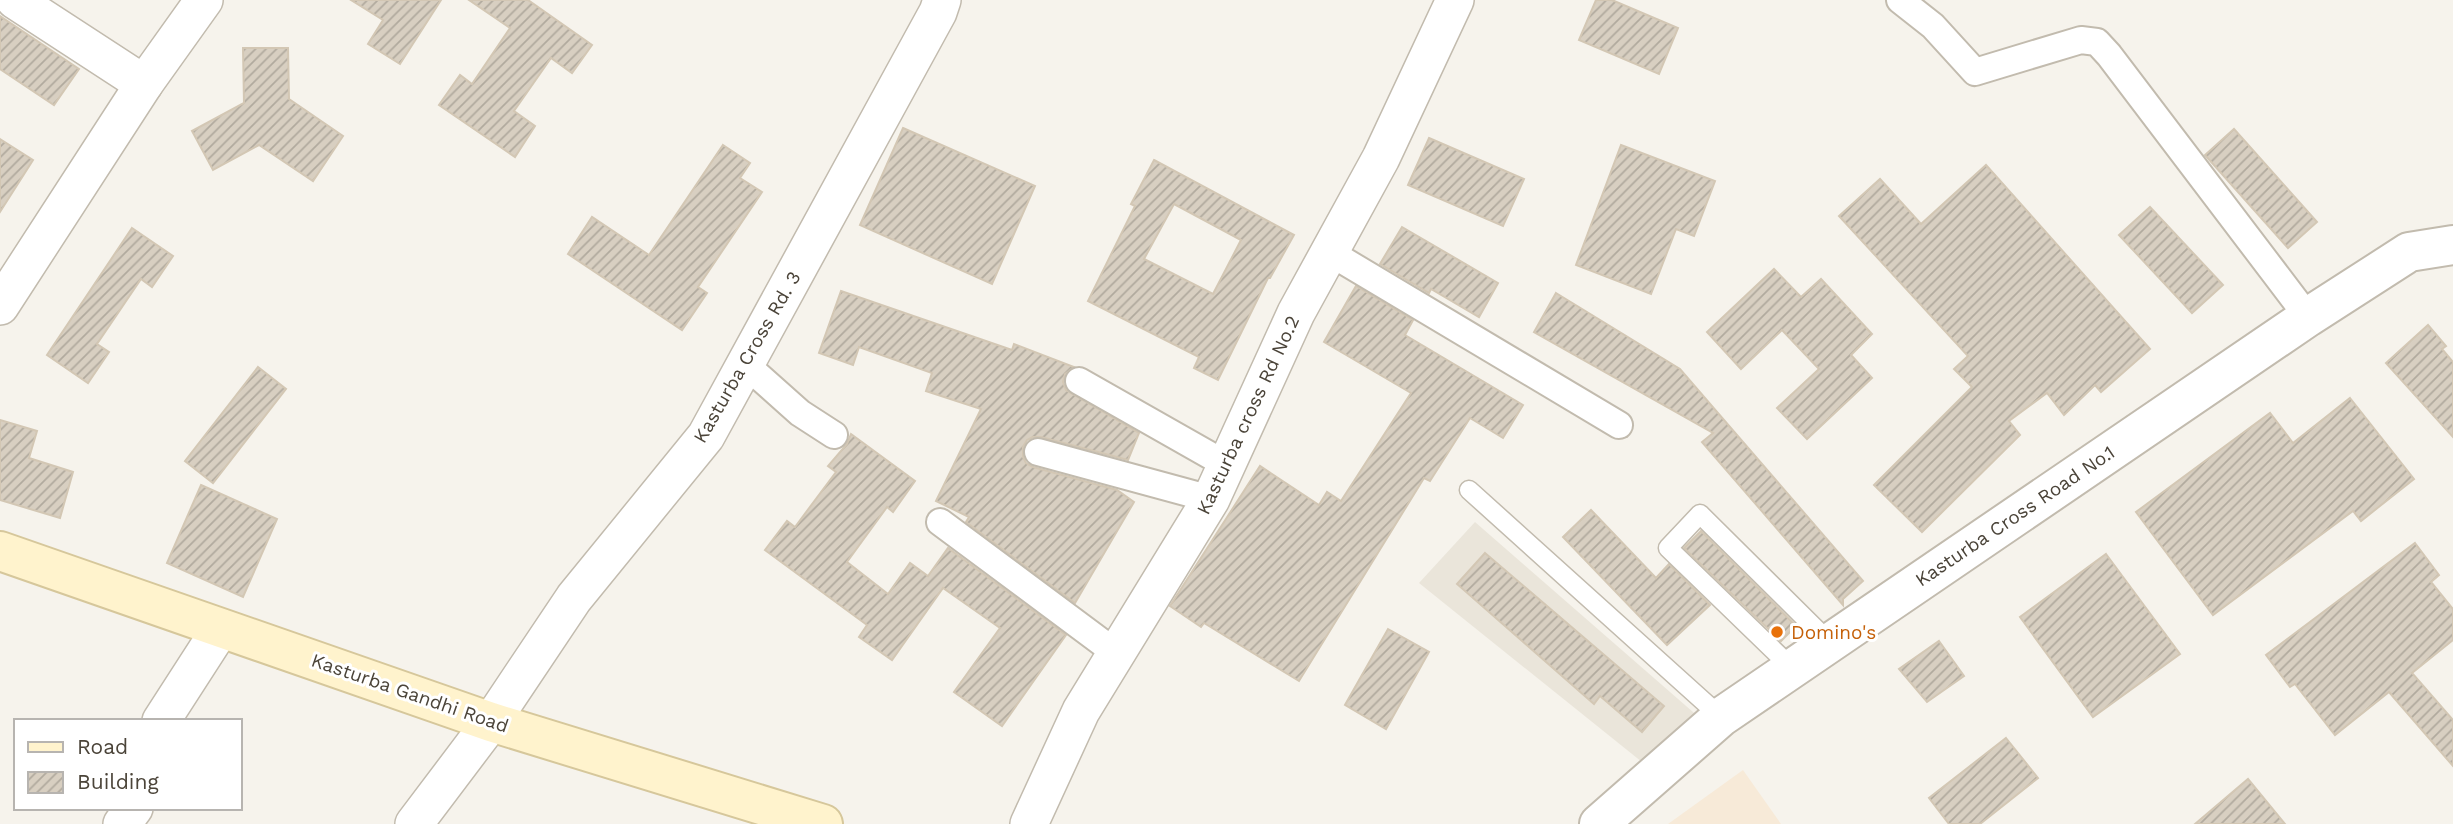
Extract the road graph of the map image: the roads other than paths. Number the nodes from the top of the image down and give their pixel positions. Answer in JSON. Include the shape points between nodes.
{"nodes":[{"id":1,"x":15,"y":0,"type":"edge"},
{"id":2,"x":204,"y":0,"type":"edge"},
{"id":3,"x":942,"y":0,"type":"edge"},
{"id":4,"x":1455,"y":0,"type":"edge"},
{"id":5,"x":1900,"y":0,"type":"edge"},
{"id":6,"x":144,"y":84,"type":"junction"},
{"id":7,"x":2453,"y":245,"type":"edge"},
{"id":8,"x":1329,"y":253,"type":"junction"},
{"id":9,"x":0,"y":306,"type":"edge"},
{"id":10,"x":2308,"y":317,"type":"junction"},
{"id":11,"x":745,"y":365,"type":"junction"},
{"id":12,"x":1079,"y":381,"type":"dead end"},
{"id":13,"x":1619,"y":425,"type":"dead end"},
{"id":14,"x":834,"y":435,"type":"dead end"},
{"id":15,"x":1038,"y":452,"type":"dead end"},
{"id":16,"x":1227,"y":464,"type":"junction"},
{"id":17,"x":1469,"y":490,"type":"dead end"},
{"id":18,"x":1211,"y":499,"type":"junction"},
{"id":19,"x":940,"y":522,"type":"dead end"},
{"id":20,"x":0,"y":551,"type":"edge"},
{"id":21,"x":221,"y":628,"type":"junction"},
{"id":22,"x":1829,"y":643,"type":"junction"},
{"id":23,"x":1116,"y":653,"type":"junction"},
{"id":24,"x":1793,"y":668,"type":"junction"},
{"id":25,"x":1721,"y":717,"type":"junction"},
{"id":26,"x":162,"y":719,"type":"edge"},
{"id":27,"x":491,"y":722,"type":"junction"},
{"id":28,"x":414,"y":824,"type":"edge"},
{"id":29,"x":823,"y":824,"type":"edge"},
{"id":30,"x":1029,"y":824,"type":"edge"},
{"id":31,"x":1599,"y":824,"type":"edge"}],
"edges":[{"from":1,"to":6,"type":"street"},
{"from":2,"to":6,"type":"street"},
{"from":3,"to":11,"type":"street","name":"Kasturba Cross Rd. 3"},
{"from":4,"to":8,"type":"street","name":"Kasturba cross Rd No.2","via":[[1381,158]]},
{"from":5,"to":10,"type":"street","via":[[1933,26],[1975,72],[2081,40],[2096,41]]},
{"from":6,"to":9,"type":"street"},
{"from":7,"to":10,"type":"street","name":"Kasturba Cross Road No.1","via":[[2409,252]]},
{"from":8,"to":13,"type":"street"},
{"from":8,"to":16,"type":"street","name":"Kasturba cross Rd No.2","via":[[1296,313]]},
{"from":10,"to":22,"type":"street","name":"Kasturba Cross Road No.1"},
{"from":11,"to":14,"type":"street","via":[[800,413]]},
{"from":11,"to":27,"type":"street","name":"Kasturba Cross Rd. 3","via":[[706,436],[574,598]]},
{"from":12,"to":16,"type":"street"},
{"from":15,"to":18,"type":"street"},
{"from":16,"to":18,"type":"street","name":"Kasturba cross Rd No.2"},
{"from":17,"to":25,"type":"lane"},
{"from":18,"to":23,"type":"street","name":"Kasturba cross Rd No.2"},
{"from":19,"to":23,"type":"street"},
{"from":20,"to":21,"type":"main road","name":"Kasturba Gandhi Road"},
{"from":21,"to":26,"type":"street"},
{"from":21,"to":27,"type":"main road","name":"Kasturba Gandhi Road"},
{"from":22,"to":24,"type":"street","name":"Kasturba Cross Road No.1"},
{"from":22,"to":24,"type":"lane","via":[[1700,514],[1668,548]]},
{"from":23,"to":30,"type":"street","name":"Kasturba cross Rd No.2","via":[[1081,711]]},
{"from":24,"to":25,"type":"street","name":"Kasturba Cross Road No.1"},
{"from":25,"to":31,"type":"street","name":"Kasturba Cross Road No.1"},
{"from":27,"to":28,"type":"street","name":"Kasturba Cross Rd. 3"},
{"from":27,"to":29,"type":"main road","name":"Kasturba Gandhi Road"}]}
